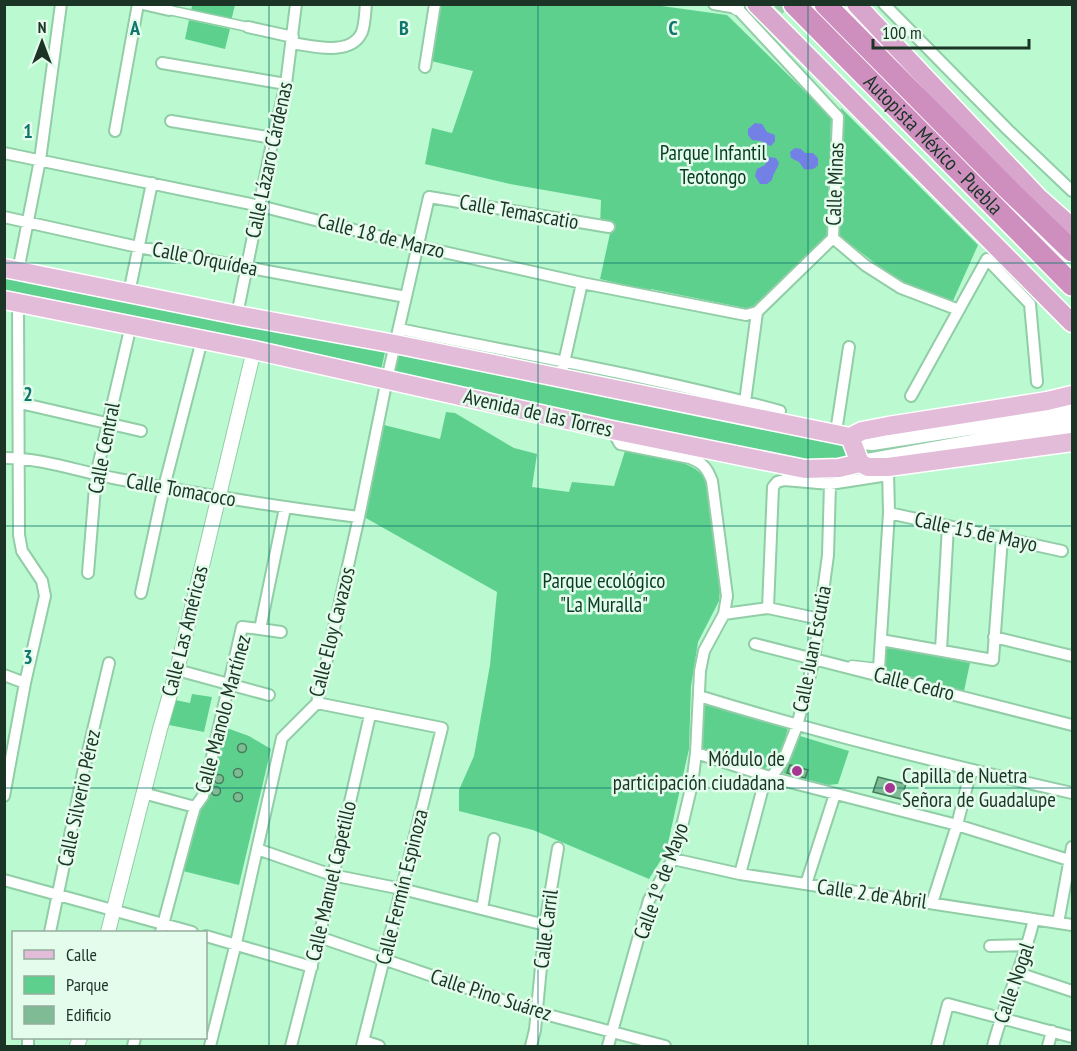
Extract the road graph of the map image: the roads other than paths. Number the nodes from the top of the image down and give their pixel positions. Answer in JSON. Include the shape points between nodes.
{"nodes":[{"id":1,"x":61,"y":4,"type":"edge"},
{"id":2,"x":138,"y":4,"type":"edge"},
{"id":3,"x":143,"y":4,"type":"edge"},
{"id":4,"x":296,"y":4,"type":"edge"},
{"id":5,"x":366,"y":4,"type":"edge"},
{"id":6,"x":435,"y":4,"type":"edge"},
{"id":7,"x":714,"y":4,"type":"edge"},
{"id":8,"x":756,"y":4,"type":"edge"},
{"id":9,"x":794,"y":4,"type":"edge"},
{"id":10,"x":825,"y":4,"type":"edge"},
{"id":11,"x":856,"y":4,"type":"edge"},
{"id":12,"x":884,"y":4,"type":"edge"},
{"id":13,"x":736,"y":6,"type":"edge"},
{"id":14,"x":169,"y":10,"type":"joint"},
{"id":15,"x":248,"y":27,"type":"joint"},
{"id":16,"x":292,"y":40,"type":"junction"},
{"id":17,"x":162,"y":63,"type":"dead end"},
{"id":18,"x":425,"y":67,"type":"dead end"},
{"id":19,"x":286,"y":84,"type":"junction"},
{"id":20,"x":171,"y":121,"type":"dead end"},
{"id":21,"x":115,"y":131,"type":"dead end"},
{"id":22,"x":273,"y":138,"type":"junction"},
{"id":23,"x":989,"y":144,"type":"junction"},
{"id":24,"x":4,"y":153,"type":"edge"},
{"id":25,"x":40,"y":160,"type":"junction"},
{"id":26,"x":152,"y":183,"type":"junction"},
{"id":27,"x":1072,"y":191,"type":"edge"},
{"id":28,"x":429,"y":197,"type":"joint"},
{"id":29,"x":260,"y":206,"type":"junction"},
{"id":30,"x":1072,"y":214,"type":"edge"},
{"id":31,"x":4,"y":217,"type":"edge"},
{"id":32,"x":27,"y":222,"type":"junction"},
{"id":33,"x":609,"y":227,"type":"dead end"},
{"id":34,"x":1072,"y":227,"type":"edge"},
{"id":35,"x":833,"y":238,"type":"junction"},
{"id":36,"x":417,"y":246,"type":"junction"},
{"id":37,"x":138,"y":247,"type":"junction"},
{"id":38,"x":1072,"y":251,"type":"edge"},
{"id":39,"x":247,"y":267,"type":"junction"},
{"id":40,"x":11,"y":269,"type":"edge"},
{"id":41,"x":582,"y":283,"type":"junction"},
{"id":42,"x":1072,"y":285,"type":"edge"},
{"id":43,"x":129,"y":293,"type":"junction"},
{"id":44,"x":406,"y":297,"type":"junction"},
{"id":45,"x":11,"y":301,"type":"edge"},
{"id":46,"x":959,"y":310,"type":"junction"},
{"id":47,"x":757,"y":312,"type":"junction"},
{"id":48,"x":237,"y":315,"type":"junction"},
{"id":49,"x":1072,"y":323,"type":"edge"},
{"id":50,"x":131,"y":325,"type":"junction"},
{"id":51,"x":397,"y":336,"type":"junction"},
{"id":52,"x":201,"y":340,"type":"junction"},
{"id":53,"x":849,"y":347,"type":"dead end"},
{"id":54,"x":254,"y":350,"type":"junction"},
{"id":55,"x":563,"y":370,"type":"junction"},
{"id":56,"x":387,"y":379,"type":"junction"},
{"id":57,"x":1037,"y":382,"type":"dead end"},
{"id":58,"x":1072,"y":395,"type":"edge"},
{"id":59,"x":911,"y":396,"type":"dead end"},
{"id":60,"x":745,"y":402,"type":"junction"},
{"id":61,"x":20,"y":403,"type":"junction"},
{"id":62,"x":780,"y":411,"type":"dead end"},
{"id":63,"x":1072,"y":411,"type":"edge"},
{"id":64,"x":107,"y":423,"type":"junction"},
{"id":65,"x":1072,"y":425,"type":"edge"},
{"id":66,"x":612,"y":429,"type":"junction"},
{"id":67,"x":141,"y":431,"type":"dead end"},
{"id":68,"x":843,"y":434,"type":"junction"},
{"id":69,"x":1072,"y":442,"type":"edge"},
{"id":70,"x":4,"y":458,"type":"edge"},
{"id":71,"x":19,"y":458,"type":"junction"},
{"id":72,"x":860,"y":463,"type":"junction"},
{"id":73,"x":888,"y":471,"type":"junction"},
{"id":74,"x":96,"y":475,"type":"junction"},
{"id":75,"x":830,"y":484,"type":"junction"},
{"id":76,"x":164,"y":487,"type":"junction"},
{"id":77,"x":218,"y":496,"type":"junction"},
{"id":78,"x":285,"y":508,"type":"junction"},
{"id":79,"x":889,"y":513,"type":"junction"},
{"id":80,"x":359,"y":517,"type":"junction"},
{"id":81,"x":948,"y":526,"type":"junction"},
{"id":82,"x":1002,"y":538,"type":"junction"},
{"id":83,"x":1062,"y":551,"type":"dead end"},
{"id":84,"x":88,"y":573,"type":"dead end"},
{"id":85,"x":141,"y":593,"type":"dead end"},
{"id":86,"x":768,"y":608,"type":"junction"},
{"id":87,"x":724,"y":614,"type":"junction"},
{"id":88,"x":820,"y":619,"type":"junction"},
{"id":89,"x":260,"y":629,"type":"junction"},
{"id":90,"x":281,"y":632,"type":"dead end"},
{"id":91,"x":994,"y":637,"type":"junction"},
{"id":92,"x":881,"y":640,"type":"junction"},
{"id":93,"x":755,"y":644,"type":"dead end"},
{"id":94,"x":941,"y":650,"type":"junction"},
{"id":95,"x":1072,"y":656,"type":"edge"},
{"id":96,"x":814,"y":659,"type":"junction"},
{"id":97,"x":109,"y":663,"type":"dead end"},
{"id":98,"x":844,"y":666,"type":"junction"},
{"id":99,"x":879,"y":668,"type":"joint"},
{"id":100,"x":177,"y":670,"type":"junction"},
{"id":101,"x":4,"y":675,"type":"edge"},
{"id":102,"x":25,"y":683,"type":"junction"},
{"id":103,"x":229,"y":685,"type":"junction"},
{"id":104,"x":269,"y":695,"type":"dead end"},
{"id":105,"x":699,"y":696,"type":"junction"},
{"id":106,"x":317,"y":703,"type":"junction"},
{"id":107,"x":370,"y":715,"type":"junction"},
{"id":108,"x":1072,"y":725,"type":"edge"},
{"id":109,"x":797,"y":726,"type":"junction"},
{"id":110,"x":696,"y":753,"type":"junction"},
{"id":111,"x":971,"y":771,"type":"junction"},
{"id":112,"x":770,"y":777,"type":"junction"},
{"id":113,"x":143,"y":793,"type":"junction"},
{"id":114,"x":1072,"y":793,"type":"edge"},
{"id":115,"x":835,"y":794,"type":"junction"},
{"id":116,"x":4,"y":796,"type":"edge"},
{"id":117,"x":195,"y":807,"type":"junction"},
{"id":118,"x":957,"y":825,"type":"junction"},
{"id":119,"x":494,"y":838,"type":"dead end"},
{"id":120,"x":1072,"y":847,"type":"edge"},
{"id":121,"x":558,"y":848,"type":"dead end"},
{"id":122,"x":257,"y":849,"type":"junction"},
{"id":123,"x":672,"y":859,"type":"junction"},
{"id":124,"x":1071,"y":860,"type":"edge"},
{"id":125,"x":332,"y":874,"type":"junction"},
{"id":126,"x":740,"y":874,"type":"junction"},
{"id":127,"x":4,"y":880,"type":"edge"},
{"id":128,"x":806,"y":884,"type":"junction"},
{"id":129,"x":402,"y":889,"type":"junction"},
{"id":130,"x":58,"y":894,"type":"junction"},
{"id":131,"x":932,"y":903,"type":"junction"},
{"id":132,"x":483,"y":909,"type":"junction"},
{"id":133,"x":114,"y":911,"type":"junction"},
{"id":134,"x":1034,"y":919,"type":"junction"},
{"id":135,"x":1058,"y":923,"type":"junction"},
{"id":136,"x":545,"y":924,"type":"junction"},
{"id":137,"x":1072,"y":925,"type":"edge"},
{"id":138,"x":162,"y":929,"type":"edge"},
{"id":139,"x":50,"y":931,"type":"edge"},
{"id":140,"x":109,"y":931,"type":"edge"},
{"id":141,"x":177,"y":931,"type":"edge"},
{"id":142,"x":207,"y":936,"type":"edge"},
{"id":143,"x":320,"y":937,"type":"junction"},
{"id":144,"x":236,"y":944,"type":"junction"},
{"id":145,"x":1028,"y":945,"type":"junction"},
{"id":146,"x":990,"y":946,"type":"dead end"},
{"id":147,"x":385,"y":960,"type":"junction"},
{"id":148,"x":312,"y":967,"type":"junction"},
{"id":149,"x":1018,"y":974,"type":"junction"},
{"id":150,"x":1072,"y":991,"type":"edge"},
{"id":151,"x":537,"y":1012,"type":"junction"},
{"id":152,"x":1001,"y":1017,"type":"junction"},
{"id":153,"x":1052,"y":1031,"type":"junction"},
{"id":154,"x":611,"y":1032,"type":"junction"},
{"id":155,"x":1072,"y":1036,"type":"edge"},
{"id":156,"x":363,"y":1044,"type":"edge"},
{"id":157,"x":210,"y":1047,"type":"edge"},
{"id":158,"x":291,"y":1047,"type":"edge"},
{"id":159,"x":379,"y":1047,"type":"edge"},
{"id":160,"x":531,"y":1047,"type":"edge"},
{"id":161,"x":608,"y":1047,"type":"edge"},
{"id":162,"x":665,"y":1047,"type":"edge"},
{"id":163,"x":937,"y":1047,"type":"edge"},
{"id":164,"x":993,"y":1047,"type":"edge"},
{"id":165,"x":1048,"y":1047,"type":"edge"}],
"edges":[{"from":1,"to":25,"type":"street"},
{"from":2,"to":21,"type":"street"},
{"from":3,"to":14,"type":"street"},
{"from":4,"to":16,"type":"street","name":"Calle Lázaro Cárdenas"},
{"from":5,"to":16,"type":"street","via":[[363,30],[347,46],[333,48]]},
{"from":6,"to":18,"type":"street"},
{"from":7,"to":13,"type":"street"},
{"from":8,"to":49,"type":"highway"},
{"from":9,"to":42,"type":"highway","name":"Autopista México - Puebla"},
{"from":10,"to":38,"type":"highway","name":"Autopista México - Puebla"},
{"from":11,"to":23,"type":"highway"},
{"from":12,"to":27,"type":"street"},
{"from":13,"to":35,"type":"street","name":"Calle Minas","via":[[764,28],[838,117]]},
{"from":14,"to":15,"type":"street"},
{"from":15,"to":16,"type":"street"},
{"from":16,"to":19,"type":"street","name":"Calle Lázaro Cárdenas"},
{"from":17,"to":19,"type":"street"},
{"from":19,"to":22,"type":"street","name":"Calle Lázaro Cárdenas"},
{"from":20,"to":22,"type":"street"},
{"from":22,"to":29,"type":"street","name":"Calle Lázaro Cárdenas"},
{"from":23,"to":30,"type":"highway","via":[[1012,159]]},
{"from":23,"to":34,"type":"highway"},
{"from":24,"to":25,"type":"street","name":"Calle 18 de Marzo"},
{"from":25,"to":26,"type":"street","name":"Calle 18 de Marzo"},
{"from":25,"to":32,"type":"street"},
{"from":26,"to":29,"type":"street","name":"Calle 18 de Marzo"},
{"from":26,"to":37,"type":"street"},
{"from":28,"to":33,"type":"street","name":"Calle Temascatio"},
{"from":28,"to":36,"type":"street","name":"Calle Eloy Cavazos"},
{"from":29,"to":36,"type":"street","name":"Calle 18 de Marzo"},
{"from":29,"to":39,"type":"street","name":"Calle Lázaro Cárdenas"},
{"from":31,"to":32,"type":"street","name":"Calle Orquídea"},
{"from":32,"to":37,"type":"street","name":"Calle Orquídea"},
{"from":32,"to":40,"type":"street"},
{"from":35,"to":46,"type":"street","via":[[901,288]]},
{"from":35,"to":47,"type":"street","name":"Calle Minas"},
{"from":36,"to":41,"type":"street","name":"Calle 18 de Marzo"},
{"from":36,"to":44,"type":"street","name":"Calle Eloy Cavazos"},
{"from":37,"to":39,"type":"street","name":"Calle Orquídea"},
{"from":37,"to":43,"type":"street"},
{"from":39,"to":44,"type":"street","name":"Calle Orquídea"},
{"from":39,"to":48,"type":"street","name":"Calle Lázaro Cárdenas"},
{"from":40,"to":43,"type":"main road","name":"Avenida de las Torres"},
{"from":41,"to":47,"type":"street","name":"Calle 18 de Marzo","via":[[746,315]]},
{"from":41,"to":55,"type":"street"},
{"from":43,"to":48,"type":"main road","name":"Avenida de las Torres"},
{"from":44,"to":51,"type":"street","name":"Calle Eloy Cavazos"},
{"from":45,"to":50,"type":"main road","name":"Avenida de las Torres"},
{"from":45,"to":61,"type":"street"},
{"from":46,"to":57,"type":"street","via":[[987,259],[1030,304]]},
{"from":46,"to":59,"type":"street"},
{"from":47,"to":60,"type":"street"},
{"from":48,"to":51,"type":"main road","name":"Avenida de las Torres"},
{"from":50,"to":52,"type":"main road","name":"Avenida de las Torres"},
{"from":50,"to":64,"type":"street","name":"Calle Central"},
{"from":51,"to":55,"type":"main road","name":"Avenida de las Torres"},
{"from":51,"to":56,"type":"street","name":"Calle Eloy Cavazos"},
{"from":52,"to":54,"type":"main road","name":"Avenida de las Torres"},
{"from":52,"to":76,"type":"street"},
{"from":53,"to":68,"type":"street"},
{"from":54,"to":56,"type":"main road","name":"Avenida de las Torres"},
{"from":54,"to":77,"type":"street","name":"Calle Las Américas"},
{"from":55,"to":60,"type":"street"},
{"from":55,"to":68,"type":"main road","name":"Avenida de las Torres"},
{"from":56,"to":66,"type":"main road","name":"Avenida de las Torres"},
{"from":56,"to":80,"type":"street","name":"Calle Eloy Cavazos"},
{"from":58,"to":68,"type":"main road"},
{"from":60,"to":62,"type":"street"},
{"from":61,"to":64,"type":"street"},
{"from":61,"to":71,"type":"street"},
{"from":63,"to":68,"type":"main road","name":"Avenida de las Torres","via":[[872,442]]},
{"from":64,"to":67,"type":"street"},
{"from":64,"to":74,"type":"street","name":"Calle Central"},
{"from":65,"to":72,"type":"main road","name":"Avenida de las Torres"},
{"from":66,"to":72,"type":"main road","name":"Avenida de las Torres","via":[[805,470]]},
{"from":66,"to":87,"type":"street","name":"Calle 1º de Mayo","via":[[620,444],[684,456],[707,468],[728,596]]},
{"from":68,"to":72,"type":"main road"},
{"from":69,"to":73,"type":"main road"},
{"from":70,"to":71,"type":"street","name":"Calle Tomacoco"},
{"from":71,"to":74,"type":"street","name":"Calle Tomacoco"},
{"from":71,"to":102,"type":"street","via":[[22,551],[42,581],[45,596]]},
{"from":72,"to":73,"type":"main road"},
{"from":73,"to":75,"type":"street"},
{"from":73,"to":79,"type":"street"},
{"from":74,"to":76,"type":"street","name":"Calle Tomacoco"},
{"from":74,"to":84,"type":"street","name":"Calle Central"},
{"from":75,"to":86,"type":"street","via":[[784,480],[773,487]]},
{"from":75,"to":88,"type":"street","name":"Calle Juan Escutia","via":[[828,555]]},
{"from":76,"to":77,"type":"street","name":"Calle Tomacoco"},
{"from":76,"to":85,"type":"street"},
{"from":77,"to":78,"type":"street","name":"Calle Tomacoco"},
{"from":77,"to":100,"type":"street","name":"Calle Las Américas"},
{"from":78,"to":80,"type":"street","name":"Calle Tomacoco"},
{"from":78,"to":89,"type":"street","name":"Calle Manolo Martínez"},
{"from":79,"to":81,"type":"street","name":"Calle 15 de Mayo"},
{"from":79,"to":92,"type":"street"},
{"from":80,"to":106,"type":"street","name":"Calle Eloy Cavazos"},
{"from":81,"to":82,"type":"street","name":"Calle 15 de Mayo"},
{"from":81,"to":94,"type":"street"},
{"from":82,"to":83,"type":"street","name":"Calle 15 de Mayo"},
{"from":82,"to":91,"type":"street"},
{"from":86,"to":87,"type":"street"},
{"from":86,"to":88,"type":"street"},
{"from":87,"to":105,"type":"street","name":"Calle 1º de Mayo","via":[[704,651]]},
{"from":88,"to":96,"type":"street","name":"Calle Juan Escutia"},
{"from":89,"to":90,"type":"street"},
{"from":89,"to":103,"type":"street","name":"Calle Manolo Martínez","via":[[242,627]]},
{"from":91,"to":94,"type":"street","via":[[993,660]]},
{"from":91,"to":95,"type":"street"},
{"from":92,"to":94,"type":"street"},
{"from":92,"to":99,"type":"street"},
{"from":93,"to":96,"type":"street","name":"Calle Cedro"},
{"from":96,"to":98,"type":"street","name":"Calle Cedro"},
{"from":96,"to":109,"type":"street","name":"Calle Juan Escutia"},
{"from":97,"to":130,"type":"street","name":"Calle Silverio Pérez"},
{"from":98,"to":99,"type":"street"},
{"from":98,"to":108,"type":"street","name":"Calle Cedro"},
{"from":100,"to":103,"type":"street"},
{"from":100,"to":113,"type":"street","name":"Calle Las Américas"},
{"from":101,"to":102,"type":"street"},
{"from":102,"to":116,"type":"street"},
{"from":103,"to":104,"type":"street"},
{"from":103,"to":117,"type":"street","name":"Calle Manolo Martínez","via":[[203,796]]},
{"from":105,"to":109,"type":"street"},
{"from":105,"to":110,"type":"street","name":"Calle 1º de Mayo"},
{"from":106,"to":107,"type":"street"},
{"from":106,"to":122,"type":"street","name":"Calle Eloy Cavazos","via":[[282,738]]},
{"from":107,"to":125,"type":"street","name":"Calle Manuel Capetillo"},
{"from":107,"to":129,"type":"street","name":"Calle Fermín Espinoza","via":[[442,728]]},
{"from":109,"to":111,"type":"street"},
{"from":109,"to":112,"type":"street","name":"Calle Juan Escutia","via":[[784,759]]},
{"from":110,"to":112,"type":"street"},
{"from":110,"to":123,"type":"street","name":"Calle 1º de Mayo"},
{"from":111,"to":114,"type":"street"},
{"from":111,"to":118,"type":"street"},
{"from":112,"to":115,"type":"street"},
{"from":112,"to":126,"type":"street","name":"Calle Juan Escutia","via":[[762,791]]},
{"from":113,"to":117,"type":"street"},
{"from":113,"to":133,"type":"street","name":"Calle Las Américas"},
{"from":115,"to":118,"type":"street"},
{"from":115,"to":128,"type":"street"},
{"from":117,"to":138,"type":"street","name":"Calle Manolo Martínez"},
{"from":118,"to":124,"type":"street"},
{"from":118,"to":131,"type":"street"},
{"from":119,"to":132,"type":"street"},
{"from":120,"to":124,"type":"street","name":"Calle Nogal"},
{"from":121,"to":136,"type":"street","name":"Calle Carril"},
{"from":122,"to":125,"type":"street"},
{"from":122,"to":144,"type":"street","name":"Calle Eloy Cavazos"},
{"from":123,"to":126,"type":"street","name":"Calle 2 de Abril"},
{"from":123,"to":154,"type":"street","name":"Calle 1º de Mayo","via":[[650,900]]},
{"from":124,"to":135,"type":"street","name":"Calle Nogal"},
{"from":125,"to":129,"type":"street"},
{"from":125,"to":143,"type":"street","name":"Calle Manuel Capetillo"},
{"from":126,"to":128,"type":"street","name":"Calle 2 de Abril"},
{"from":127,"to":130,"type":"street"},
{"from":128,"to":131,"type":"street","name":"Calle 2 de Abril"},
{"from":129,"to":132,"type":"street"},
{"from":129,"to":147,"type":"street","name":"Calle Fermín Espinoza"},
{"from":130,"to":133,"type":"street"},
{"from":130,"to":139,"type":"street","name":"Calle Silverio Pérez"},
{"from":131,"to":134,"type":"street","name":"Calle 2 de Abril"},
{"from":132,"to":136,"type":"street"},
{"from":133,"to":138,"type":"street"},
{"from":133,"to":140,"type":"street","name":"Calle Las Américas"},
{"from":134,"to":135,"type":"street","name":"Calle 2 de Abril"},
{"from":134,"to":145,"type":"street","name":"Calle Nogal"},
{"from":135,"to":137,"type":"street","name":"Calle 2 de Abril"},
{"from":136,"to":151,"type":"street","name":"Calle Carril"},
{"from":138,"to":141,"type":"street"},
{"from":142,"to":144,"type":"street"},
{"from":143,"to":147,"type":"street","name":"Calle Pino Suárez"},
{"from":143,"to":148,"type":"street","name":"Calle Manuel Capetillo"},
{"from":144,"to":148,"type":"street"},
{"from":144,"to":157,"type":"street","name":"Calle Eloy Cavazos"},
{"from":145,"to":146,"type":"street"},
{"from":145,"to":149,"type":"street","name":"Calle Nogal"},
{"from":147,"to":151,"type":"street","name":"Calle Pino Suárez"},
{"from":147,"to":156,"type":"street","name":"Calle Fermín Espinoza"},
{"from":148,"to":158,"type":"street","name":"Calle Manuel Capetillo"},
{"from":149,"to":150,"type":"street"},
{"from":149,"to":152,"type":"street","name":"Calle Nogal"},
{"from":151,"to":154,"type":"street","name":"Calle Pino Suárez"},
{"from":151,"to":160,"type":"street","name":"Calle Carril"},
{"from":152,"to":153,"type":"street"},
{"from":152,"to":163,"type":"street","via":[[948,1004]]},
{"from":152,"to":164,"type":"street","name":"Calle Nogal"},
{"from":153,"to":155,"type":"street"},
{"from":153,"to":165,"type":"street"},
{"from":154,"to":161,"type":"street","name":"Calle 1º de Mayo"},
{"from":154,"to":162,"type":"street","name":"Calle Pino Suárez"},
{"from":156,"to":159,"type":"street"}]}
